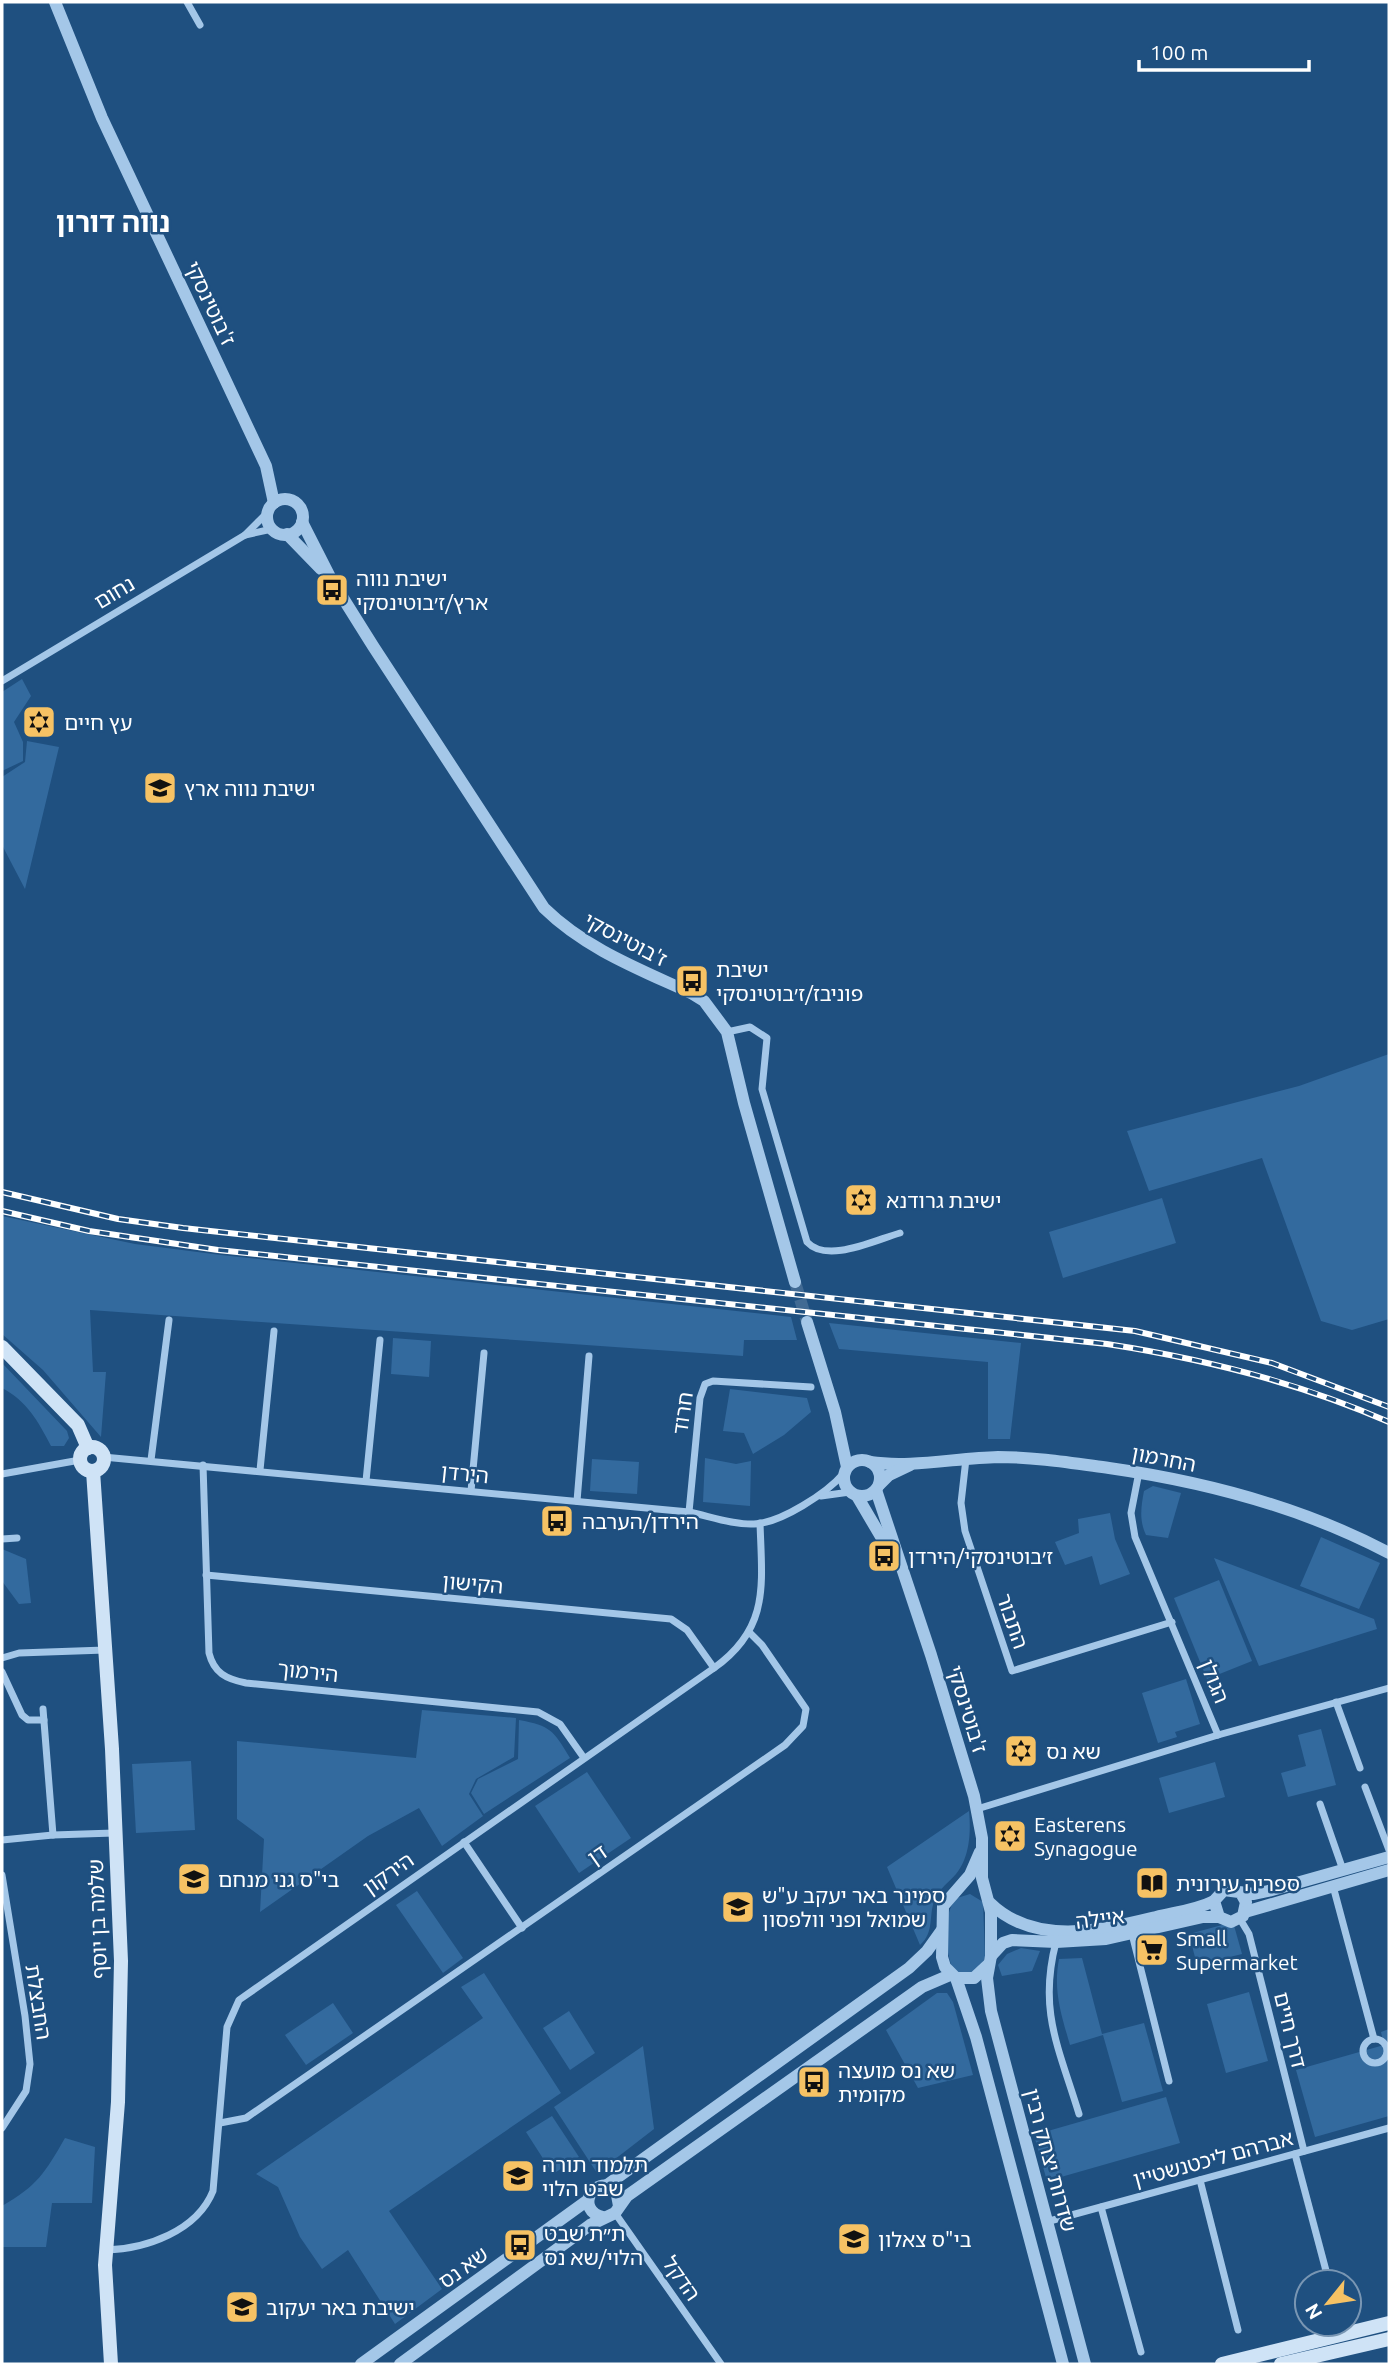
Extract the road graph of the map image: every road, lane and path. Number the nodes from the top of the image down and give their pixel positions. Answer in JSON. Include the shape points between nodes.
{"nodes":[{"id":1,"x":55,"y":2,"type":"edge"},
{"id":2,"x":187,"y":2,"type":"edge"},
{"id":3,"x":200,"y":25,"type":"dead end"},
{"id":4,"x":266,"y":466,"type":"junction"},
{"id":5,"x":290,"y":500,"type":"junction"},
{"id":6,"x":271,"y":507,"type":"junction"},
{"id":7,"x":302,"y":522,"type":"junction"},
{"id":8,"x":272,"y":529,"type":"junction"},
{"id":9,"x":287,"y":534,"type":"junction"},
{"id":10,"x":245,"y":535,"type":"junction"},
{"id":11,"x":331,"y":579,"type":"junction"},
{"id":12,"x":2,"y":681,"type":"edge"},
{"id":13,"x":727,"y":1032,"type":"junction"},
{"id":14,"x":900,"y":1233,"type":"dead end"},
{"id":15,"x":795,"y":1282,"type":"tunnel mouth"},
{"id":16,"x":169,"y":1320,"type":"dead end"},
{"id":17,"x":807,"y":1322,"type":"tunnel mouth"},
{"id":18,"x":274,"y":1331,"type":"dead end"},
{"id":19,"x":380,"y":1340,"type":"dead end"},
{"id":20,"x":4,"y":1350,"type":"edge"},
{"id":21,"x":484,"y":1353,"type":"dead end"},
{"id":22,"x":589,"y":1356,"type":"dead end"},
{"id":23,"x":811,"y":1387,"type":"dead end"},
{"id":24,"x":835,"y":1412,"type":"junction"},
{"id":25,"x":89,"y":1447,"type":"junction"},
{"id":26,"x":103,"y":1457,"type":"junction"},
{"id":27,"x":966,"y":1459,"type":"junction"},
{"id":28,"x":80,"y":1460,"type":"junction"},
{"id":29,"x":152,"y":1460,"type":"junction"},
{"id":30,"x":867,"y":1461,"type":"junction"},
{"id":31,"x":920,"y":1461,"type":"junction"},
{"id":32,"x":203,"y":1465,"type":"junction"},
{"id":33,"x":260,"y":1470,"type":"junction"},
{"id":34,"x":846,"y":1470,"type":"junction"},
{"id":35,"x":93,"y":1471,"type":"junction"},
{"id":36,"x":1139,"y":1472,"type":"junction"},
{"id":37,"x":2,"y":1474,"type":"edge"},
{"id":38,"x":366,"y":1481,"type":"junction"},
{"id":39,"x":877,"y":1487,"type":"junction"},
{"id":40,"x":471,"y":1491,"type":"junction"},
{"id":41,"x":853,"y":1494,"type":"junction"},
{"id":42,"x":817,"y":1497,"type":"junction"},
{"id":43,"x":577,"y":1502,"type":"junction"},
{"id":44,"x":689,"y":1513,"type":"junction"},
{"id":45,"x":760,"y":1523,"type":"junction"},
{"id":46,"x":18,"y":1538,"type":"dead end"},
{"id":47,"x":2,"y":1539,"type":"edge"},
{"id":48,"x":1389,"y":1553,"type":"edge"},
{"id":49,"x":206,"y":1575,"type":"junction"},
{"id":50,"x":911,"y":1592,"type":"junction"},
{"id":51,"x":1172,"y":1622,"type":"junction"},
{"id":52,"x":750,"y":1633,"type":"junction"},
{"id":53,"x":106,"y":1650,"type":"junction"},
{"id":54,"x":2,"y":1658,"type":"edge"},
{"id":55,"x":714,"y":1668,"type":"junction"},
{"id":56,"x":2,"y":1672,"type":"edge"},
{"id":57,"x":1389,"y":1688,"type":"edge"},
{"id":58,"x":1336,"y":1702,"type":"junction"},
{"id":59,"x":43,"y":1709,"type":"dead end"},
{"id":60,"x":44,"y":1720,"type":"junction"},
{"id":61,"x":1218,"y":1735,"type":"junction"},
{"id":62,"x":584,"y":1758,"type":"junction"},
{"id":63,"x":1360,"y":1768,"type":"dead end"},
{"id":64,"x":1365,"y":1787,"type":"dead end"},
{"id":65,"x":1320,"y":1804,"type":"dead end"},
{"id":66,"x":977,"y":1809,"type":"junction"},
{"id":67,"x":114,"y":1833,"type":"junction"},
{"id":68,"x":53,"y":1835,"type":"junction"},
{"id":69,"x":982,"y":1838,"type":"junction"},
{"id":70,"x":2,"y":1840,"type":"edge"},
{"id":71,"x":464,"y":1842,"type":"junction"},
{"id":72,"x":1389,"y":1850,"type":"edge"},
{"id":73,"x":1389,"y":1857,"type":"edge"},
{"id":74,"x":1343,"y":1870,"type":"junction"},
{"id":75,"x":1389,"y":1870,"type":"edge"},
{"id":76,"x":2,"y":1875,"type":"edge"},
{"id":77,"x":1333,"y":1885,"type":"junction"},
{"id":78,"x":954,"y":1891,"type":"junction"},
{"id":79,"x":1241,"y":1893,"type":"junction"},
{"id":80,"x":989,"y":1900,"type":"junction"},
{"id":81,"x":1214,"y":1901,"type":"junction"},
{"id":82,"x":1243,"y":1915,"type":"junction"},
{"id":83,"x":1219,"y":1917,"type":"junction"},
{"id":84,"x":522,"y":1928,"type":"junction"},
{"id":85,"x":942,"y":1930,"type":"junction"},
{"id":86,"x":1132,"y":1934,"type":"junction"},
{"id":87,"x":1056,"y":1942,"type":"junction"},
{"id":88,"x":990,"y":1960,"type":"junction"},
{"id":89,"x":953,"y":1977,"type":"junction"},
{"id":90,"x":1374,"y":2039,"type":"dead end"},
{"id":91,"x":1169,"y":2081,"type":"dead end"},
{"id":92,"x":1079,"y":2114,"type":"dead end"},
{"id":93,"x":220,"y":2123,"type":"junction"},
{"id":94,"x":2,"y":2128,"type":"edge"},
{"id":95,"x":1389,"y":2128,"type":"edge"},
{"id":96,"x":1304,"y":2151,"type":"junction"},
{"id":97,"x":1295,"y":2154,"type":"junction"},
{"id":98,"x":1200,"y":2180,"type":"junction"},
{"id":99,"x":607,"y":2185,"type":"junction"},
{"id":100,"x":588,"y":2200,"type":"junction"},
{"id":101,"x":1101,"y":2207,"type":"junction"},
{"id":102,"x":612,"y":2212,"type":"junction"},
{"id":103,"x":1046,"y":2222,"type":"junction"},
{"id":104,"x":106,"y":2250,"type":"junction"},
{"id":105,"x":1325,"y":2268,"type":"edge"},
{"id":106,"x":1389,"y":2323,"type":"edge"},
{"id":107,"x":1238,"y":2330,"type":"dead end"},
{"id":108,"x":1389,"y":2340,"type":"edge"},
{"id":109,"x":1142,"y":2352,"type":"dead end"},
{"id":110,"x":111,"y":2364,"type":"edge"},
{"id":111,"x":360,"y":2364,"type":"edge"},
{"id":112,"x":400,"y":2364,"type":"edge"},
{"id":113,"x":721,"y":2364,"type":"edge"},
{"id":114,"x":1063,"y":2364,"type":"edge"},
{"id":115,"x":1084,"y":2364,"type":"edge"},
{"id":116,"x":1222,"y":2364,"type":"edge"},
{"id":117,"x":1281,"y":2364,"type":"edge"}],
"edges":[{"from":1,"to":4,"type":"street","name":"ז'בוטינסקי","via":[[102,118]]},
{"from":2,"to":3,"type":"street"},
{"from":4,"to":5,"type":"street","name":"ז'בוטינסקי"},
{"from":4,"to":6,"type":"street","name":"ז'בוטינסקי"},
{"from":5,"to":6,"type":"street"},
{"from":5,"to":7,"type":"street","via":[[301,509]]},
{"from":6,"to":8,"type":"street"},
{"from":6,"to":10,"type":"street","name":"נחום"},
{"from":7,"to":9,"type":"street"},
{"from":7,"to":11,"type":"street","name":"ז'בוטינסקי"},
{"from":8,"to":9,"type":"street"},
{"from":8,"to":10,"type":"street","name":"נחום"},
{"from":9,"to":11,"type":"street","name":"ז'בוטינסקי"},
{"from":10,"to":12,"type":"street","name":"נחום"},
{"from":11,"to":13,"type":"street","name":"ז'בוטינסקי","via":[[544,908],[598,950],[704,1001]]},
{"from":13,"to":14,"type":"street","via":[[750,1027],[767,1038],[762,1089],[807,1241],[813,1248],[831,1252]]},
{"from":13,"to":15,"type":"street","name":"ז'בוטינסקי"},
{"from":16,"to":29,"type":"street"},
{"from":17,"to":24,"type":"street"},
{"from":18,"to":33,"type":"street"},
{"from":19,"to":38,"type":"street"},
{"from":20,"to":25,"type":"main road","via":[[78,1425]]},
{"from":21,"to":40,"type":"street"},
{"from":22,"to":43,"type":"street"},
{"from":23,"to":44,"type":"street","name":"חרוד","via":[[705,1384]]},
{"from":24,"to":30,"type":"street"},
{"from":24,"to":34,"type":"street"},
{"from":25,"to":26,"type":"main road"},
{"from":25,"to":28,"type":"main road"},
{"from":26,"to":29,"type":"street","name":"הירדן"},
{"from":26,"to":35,"type":"main road","via":[[102,1466]]},
{"from":27,"to":31,"type":"street","name":"החרמון"},
{"from":27,"to":36,"type":"street","name":"החרמון","via":[[1053,1461]]},
{"from":27,"to":51,"type":"street","name":"התבור","via":[[961,1503],[965,1531],[1012,1671]]},
{"from":28,"to":35,"type":"main road","via":[[84,1469]]},
{"from":28,"to":37,"type":"street"},
{"from":29,"to":32,"type":"street","name":"הירדן"},
{"from":30,"to":31,"type":"street","name":"החרמון"},
{"from":30,"to":34,"type":"street"},
{"from":30,"to":39,"type":"street","via":[[877,1469]]},
{"from":31,"to":39,"type":"street","name":"החרמון","via":[[895,1471]]},
{"from":32,"to":33,"type":"street","name":"הירדן"},
{"from":32,"to":49,"type":"street","name":"הירמוך"},
{"from":33,"to":38,"type":"street","name":"הירדן"},
{"from":34,"to":41,"type":"street","via":[[844,1483]]},
{"from":34,"to":42,"type":"street"},
{"from":35,"to":53,"type":"main road","name":"שלמה בן יוסף"},
{"from":36,"to":48,"type":"street","name":"החרמון","via":[[1298,1512]]},
{"from":36,"to":51,"type":"street","name":"הגולן","via":[[1131,1513],[1135,1537]]},
{"from":38,"to":40,"type":"street","name":"הירדן"},
{"from":39,"to":41,"type":"street","via":[[867,1496]]},
{"from":39,"to":50,"type":"street","name":"ז'בוטינסקי"},
{"from":40,"to":43,"type":"street","name":"הירדן"},
{"from":41,"to":42,"type":"street"},
{"from":41,"to":50,"type":"street","name":"ז'בוטינסקי","via":[[870,1515]]},
{"from":42,"to":45,"type":"street"},
{"from":43,"to":44,"type":"street","name":"הירדן"},
{"from":44,"to":45,"type":"street","name":"הירדן"},
{"from":45,"to":52,"type":"street","via":[[762,1584]]},
{"from":46,"to":47,"type":"street"},
{"from":49,"to":55,"type":"street","name":"הקישון","via":[[671,1619],[687,1630]]},
{"from":49,"to":62,"type":"street","name":"הירמוך","via":[[209,1653],[224,1677],[246,1683],[538,1712],[560,1724]]},
{"from":50,"to":66,"type":"street","name":"ז'בוטינסקי"},
{"from":51,"to":61,"type":"street","name":"הגולן"},
{"from":52,"to":55,"type":"street","name":"הירקון"},
{"from":52,"to":84,"type":"street","name":"דן","via":[[801,1700],[806,1717],[803,1726],[785,1745]]},
{"from":53,"to":54,"type":"street","via":[[19,1653]]},
{"from":53,"to":67,"type":"main road","name":"שלמה בן יוסף"},
{"from":55,"to":62,"type":"street","name":"הירקון"},
{"from":56,"to":60,"type":"street","via":[[22,1715],[28,1720]]},
{"from":57,"to":58,"type":"street","name":"הגולן"},
{"from":58,"to":61,"type":"street","name":"הגולן"},
{"from":58,"to":63,"type":"street"},
{"from":59,"to":60,"type":"street"},
{"from":60,"to":68,"type":"street"},
{"from":61,"to":66,"type":"street"},
{"from":62,"to":71,"type":"street","name":"הירקון"},
{"from":64,"to":72,"type":"street"},
{"from":65,"to":74,"type":"street"},
{"from":66,"to":69,"type":"street","name":"ז'בוטינסקי"},
{"from":67,"to":68,"type":"street"},
{"from":67,"to":104,"type":"main road","name":"שלמה בן יוסף","via":[[121,1961],[119,2076]]},
{"from":68,"to":70,"type":"street"},
{"from":69,"to":78,"type":"street","name":"ז'בוטינסקי","via":[[970,1875]]},
{"from":69,"to":80,"type":"street","name":"ז'בוטינסקי","via":[[982,1878]]},
{"from":71,"to":84,"type":"street"},
{"from":71,"to":93,"type":"street","name":"הירקון","via":[[239,2000],[228,2027]]},
{"from":73,"to":74,"type":"street"},
{"from":74,"to":79,"type":"street","via":[[1268,1891]]},
{"from":75,"to":77,"type":"street"},
{"from":76,"to":94,"type":"street","name":"החבצלת","via":[[30,2064],[26,2091]]},
{"from":77,"to":82,"type":"street"},
{"from":77,"to":90,"type":"street"},
{"from":78,"to":80,"type":"street","via":[[971,1887]]},
{"from":78,"to":85,"type":"street","name":"ז'בוטינסקי","via":[[943,1906]]},
{"from":79,"to":81,"type":"street","via":[[1224,1890]]},
{"from":79,"to":82,"type":"street","via":[[1246,1902]]},
{"from":80,"to":81,"type":"street","name":"איילה","via":[[1012,1921],[1056,1931],[1104,1928]]},
{"from":80,"to":88,"type":"street","name":"שדרות יצחק רבין"},
{"from":81,"to":83,"type":"street"},
{"from":82,"to":83,"type":"street","via":[[1231,1922]]},
{"from":82,"to":96,"type":"street","name":"דרך חיים"},
{"from":83,"to":86,"type":"street","name":"איילה"},
{"from":84,"to":93,"type":"street","name":"דן","via":[[246,2118]]},
{"from":85,"to":89,"type":"street","name":"שדרות יצחק רבין","via":[[942,1957]]},
{"from":85,"to":99,"type":"street","via":[[909,1968]]},
{"from":86,"to":87,"type":"street","name":"איילה"},
{"from":86,"to":91,"type":"street"},
{"from":87,"to":88,"type":"street","name":"איילה","via":[[1012,1940],[1003,1943]]},
{"from":87,"to":92,"type":"street","via":[[1048,1973],[1047,2009]]},
{"from":88,"to":89,"type":"street","name":"איילה","via":[[974,1978]]},
{"from":88,"to":103,"type":"street","name":"שדרות יצחק רבין","via":[[986,1978],[995,2033]]},
{"from":89,"to":102,"type":"street","name":"שא נס","via":[[922,1986],[626,2196]]},
{"from":89,"to":114,"type":"street","name":"שדרות יצחק רבין","via":[[976,2037]]},
{"from":93,"to":104,"type":"street","name":"הירקון","via":[[214,2191],[203,2211],[159,2240]]},
{"from":95,"to":96,"type":"street","name":"אברהם ליכטנשטיין"},
{"from":96,"to":97,"type":"street","name":"אברהם ליכטנשטיין"},
{"from":97,"to":98,"type":"street","name":"אברהם ליכטנשטיין"},
{"from":97,"to":105,"type":"street"},
{"from":98,"to":101,"type":"street","name":"אברהם ליכטנשטיין"},
{"from":98,"to":107,"type":"street"},
{"from":99,"to":100,"type":"street","via":[[592,2190]]},
{"from":99,"to":102,"type":"street","via":[[616,2190]]},
{"from":100,"to":102,"type":"street","via":[[594,2214]]},
{"from":100,"to":111,"type":"street","name":"שא נס"},
{"from":101,"to":103,"type":"street","name":"אברהם ליכטנשטיין"},
{"from":101,"to":109,"type":"street"},
{"from":102,"to":112,"type":"street","name":"שא נס"},
{"from":102,"to":113,"type":"street","name":"הדקל"},
{"from":103,"to":115,"type":"street","name":"שדרות יצחק רבין"},
{"from":104,"to":110,"type":"main road","name":"שלמה בן יוסף"},
{"from":106,"to":116,"type":"main road"},
{"from":108,"to":117,"type":"main road"}]}
